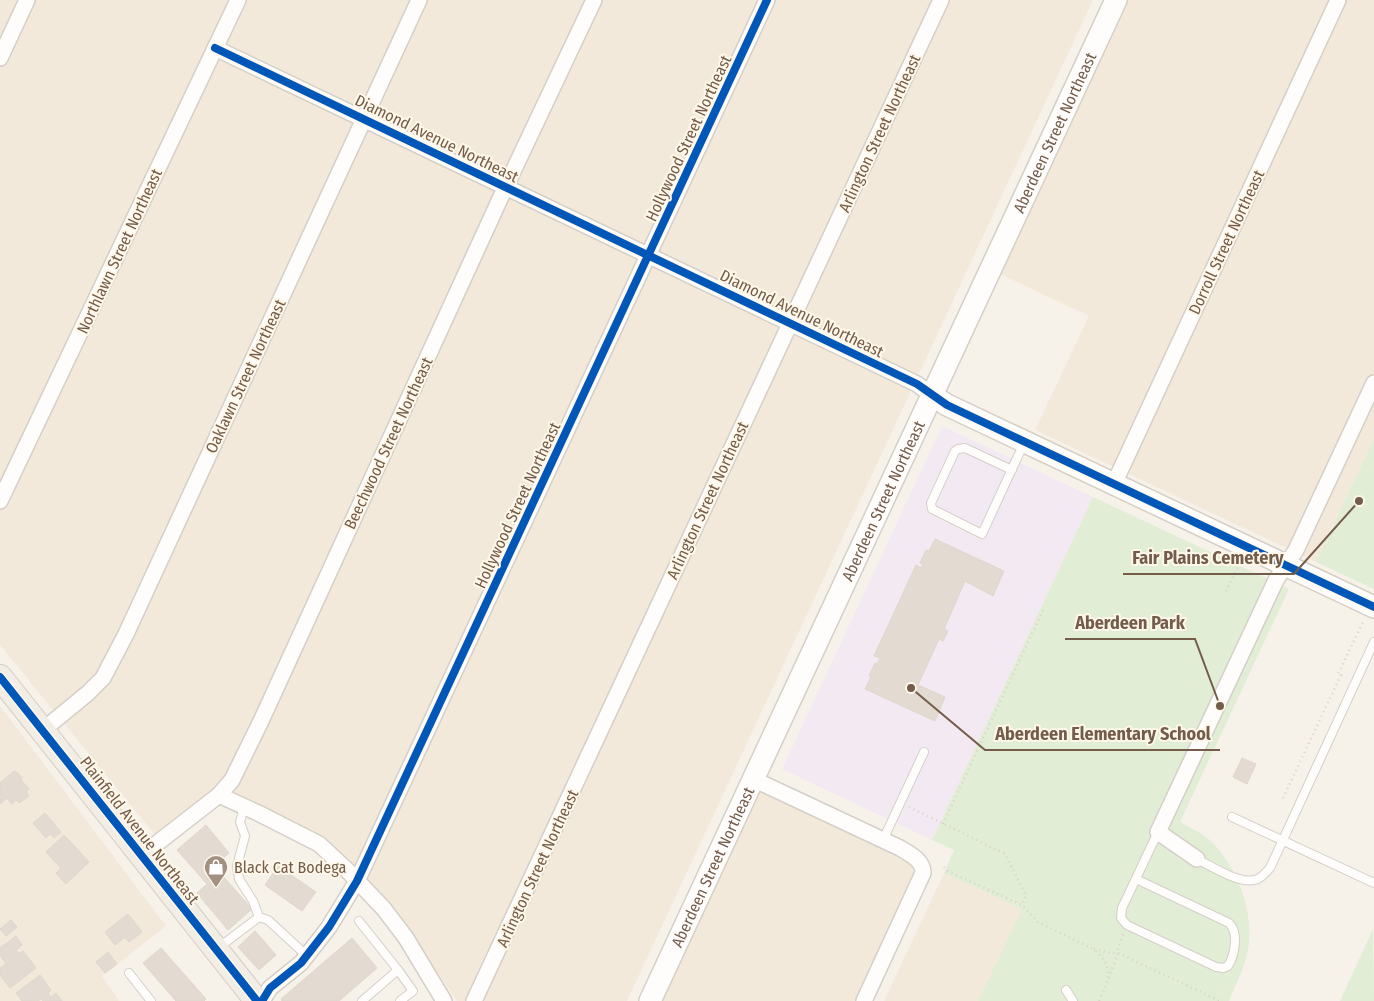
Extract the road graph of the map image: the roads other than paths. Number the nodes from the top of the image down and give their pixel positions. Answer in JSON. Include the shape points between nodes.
{"nodes":[{"id":1,"x":27,"y":0,"type":"edge"},
{"id":2,"x":238,"y":0,"type":"edge"},
{"id":3,"x":419,"y":0,"type":"edge"},
{"id":4,"x":594,"y":0,"type":"edge"},
{"id":5,"x":767,"y":0,"type":"edge"},
{"id":6,"x":941,"y":0,"type":"edge"},
{"id":7,"x":1116,"y":0,"type":"edge"},
{"id":8,"x":1338,"y":0,"type":"edge"},
{"id":9,"x":216,"y":48,"type":"junction"},
{"id":10,"x":0,"y":58,"type":"edge"},
{"id":11,"x":364,"y":119,"type":"junction"},
{"id":12,"x":507,"y":187,"type":"junction"},
{"id":13,"x":648,"y":254,"type":"junction"},
{"id":14,"x":790,"y":322,"type":"junction"},
{"id":15,"x":1374,"y":383,"type":"edge"},
{"id":16,"x":933,"y":396,"type":"junction"},
{"id":17,"x":1025,"y":442,"type":"junction"},
{"id":18,"x":1012,"y":470,"type":"junction"},
{"id":19,"x":1114,"y":484,"type":"junction"},
{"id":20,"x":0,"y":501,"type":"edge"},
{"id":21,"x":1285,"y":565,"type":"junction"},
{"id":22,"x":1369,"y":615,"type":"edge"},
{"id":23,"x":1374,"y":642,"type":"edge"},
{"id":24,"x":1365,"y":660,"type":"junction"},
{"id":25,"x":1374,"y":665,"type":"edge"},
{"id":26,"x":0,"y":677,"type":"edge"},
{"id":27,"x":43,"y":730,"type":"junction"},
{"id":28,"x":924,"y":752,"type":"dead end"},
{"id":29,"x":753,"y":779,"type":"junction"},
{"id":30,"x":219,"y":795,"type":"junction"},
{"id":31,"x":244,"y":806,"type":"junction"},
{"id":32,"x":1232,"y":817,"type":"dead end"},
{"id":33,"x":1158,"y":832,"type":"junction"},
{"id":34,"x":883,"y":840,"type":"junction"},
{"id":35,"x":1282,"y":840,"type":"junction"},
{"id":36,"x":142,"y":855,"type":"junction"},
{"id":37,"x":1197,"y":859,"type":"joint"},
{"id":38,"x":1136,"y":879,"type":"junction"},
{"id":39,"x":357,"y":881,"type":"junction"},
{"id":40,"x":1374,"y":883,"type":"edge"},
{"id":41,"x":259,"y":917,"type":"junction"},
{"id":42,"x":359,"y":920,"type":"dead end"},
{"id":43,"x":216,"y":949,"type":"junction"},
{"id":44,"x":306,"y":956,"type":"junction"},
{"id":45,"x":398,"y":970,"type":"junction"},
{"id":46,"x":129,"y":973,"type":"dead end"},
{"id":47,"x":1066,"y":990,"type":"dead end"},
{"id":48,"x":151,"y":1001,"type":"edge"},
{"id":49,"x":257,"y":1001,"type":"edge"},
{"id":50,"x":262,"y":1001,"type":"edge"},
{"id":51,"x":362,"y":1001,"type":"edge"},
{"id":52,"x":400,"y":1001,"type":"edge"},
{"id":53,"x":444,"y":1001,"type":"edge"},
{"id":54,"x":474,"y":1001,"type":"edge"},
{"id":55,"x":650,"y":1001,"type":"edge"},
{"id":56,"x":864,"y":1001,"type":"edge"},
{"id":57,"x":1073,"y":1001,"type":"edge"}],
"edges":[{"from":1,"to":10,"type":"street"},
{"from":2,"to":9,"type":"street","name":"Northlawn Street Northeast"},
{"from":3,"to":11,"type":"street","name":"Oaklawn Street Northeast"},
{"from":4,"to":12,"type":"street","name":"Beechwood Street Northeast"},
{"from":5,"to":13,"type":"street","name":"Hollywood Street Northeast"},
{"from":6,"to":14,"type":"street","name":"Arlington Street Northeast"},
{"from":7,"to":16,"type":"street","name":"Aberdeen Street Northeast"},
{"from":8,"to":19,"type":"street","name":"Dorroll Street Northeast"},
{"from":9,"to":11,"type":"street","name":"Diamond Avenue Northeast"},
{"from":9,"to":20,"type":"street","name":"Northlawn Street Northeast"},
{"from":11,"to":12,"type":"street","name":"Diamond Avenue Northeast"},
{"from":11,"to":27,"type":"street","name":"Oaklawn Street Northeast","via":[[103,678]]},
{"from":12,"to":13,"type":"street","name":"Diamond Avenue Northeast"},
{"from":12,"to":30,"type":"street","name":"Beechwood Street Northeast","via":[[261,721],[232,780]]},
{"from":13,"to":14,"type":"street","name":"Diamond Avenue Northeast"},
{"from":13,"to":39,"type":"street","name":"Hollywood Street Northeast"},
{"from":14,"to":16,"type":"street","name":"Diamond Avenue Northeast","via":[[917,384]]},
{"from":14,"to":54,"type":"street","name":"Arlington Street Northeast"},
{"from":15,"to":21,"type":"street","via":[[1296,550]]},
{"from":16,"to":17,"type":"street","name":"Diamond Avenue Northeast"},
{"from":16,"to":29,"type":"street","name":"Aberdeen Street Northeast"},
{"from":17,"to":18,"type":"lane"},
{"from":17,"to":19,"type":"street","name":"Diamond Avenue Northeast"},
{"from":18,"to":18,"type":"lane","via":[[982,534],[932,509],[931,503],[958,449],[965,448]]},
{"from":19,"to":21,"type":"street","name":"Diamond Avenue Northeast"},
{"from":21,"to":22,"type":"street","name":"Diamond Avenue Northeast"},
{"from":21,"to":33,"type":"street"},
{"from":23,"to":24,"type":"lane"},
{"from":24,"to":25,"type":"lane"},
{"from":24,"to":35,"type":"lane"},
{"from":26,"to":27,"type":"main road","name":"Plainfield Avenue Northeast"},
{"from":27,"to":36,"type":"main road","name":"Plainfield Avenue Northeast"},
{"from":28,"to":34,"type":"lane"},
{"from":29,"to":34,"type":"street"},
{"from":29,"to":55,"type":"street","name":"Aberdeen Street Northeast"},
{"from":30,"to":31,"type":"street"},
{"from":30,"to":36,"type":"street","name":"Beechwood Street Northeast"},
{"from":31,"to":39,"type":"street","via":[[319,844]]},
{"from":31,"to":41,"type":"lane","via":[[240,822],[245,836],[237,866],[239,879]]},
{"from":32,"to":35,"type":"lane"},
{"from":33,"to":37,"type":"street"},
{"from":33,"to":38,"type":"lane"},
{"from":34,"to":56,"type":"street","via":[[916,858],[923,873]]},
{"from":35,"to":37,"type":"lane","via":[[1270,868],[1256,880],[1237,878]]},
{"from":35,"to":40,"type":"lane"},
{"from":36,"to":43,"type":"main road","name":"Plainfield Avenue Northeast"},
{"from":38,"to":38,"type":"lane","via":[[1120,913],[1128,925],[1216,967],[1228,966],[1232,961],[1234,927]]},
{"from":39,"to":44,"type":"street","name":"Hollywood Street Northeast","via":[[329,927]]},
{"from":39,"to":53,"type":"street","via":[[406,938]]},
{"from":41,"to":43,"type":"lane"},
{"from":41,"to":44,"type":"lane","via":[[273,924]]},
{"from":42,"to":45,"type":"lane"},
{"from":43,"to":49,"type":"main road","name":"Plainfield Avenue Northeast"},
{"from":44,"to":50,"type":"street","name":"Hollywood Street Northeast","via":[[270,988]]},
{"from":45,"to":51,"type":"lane"},
{"from":45,"to":52,"type":"lane","via":[[413,991]]},
{"from":46,"to":48,"type":"lane"},
{"from":47,"to":57,"type":"lane"}]}
